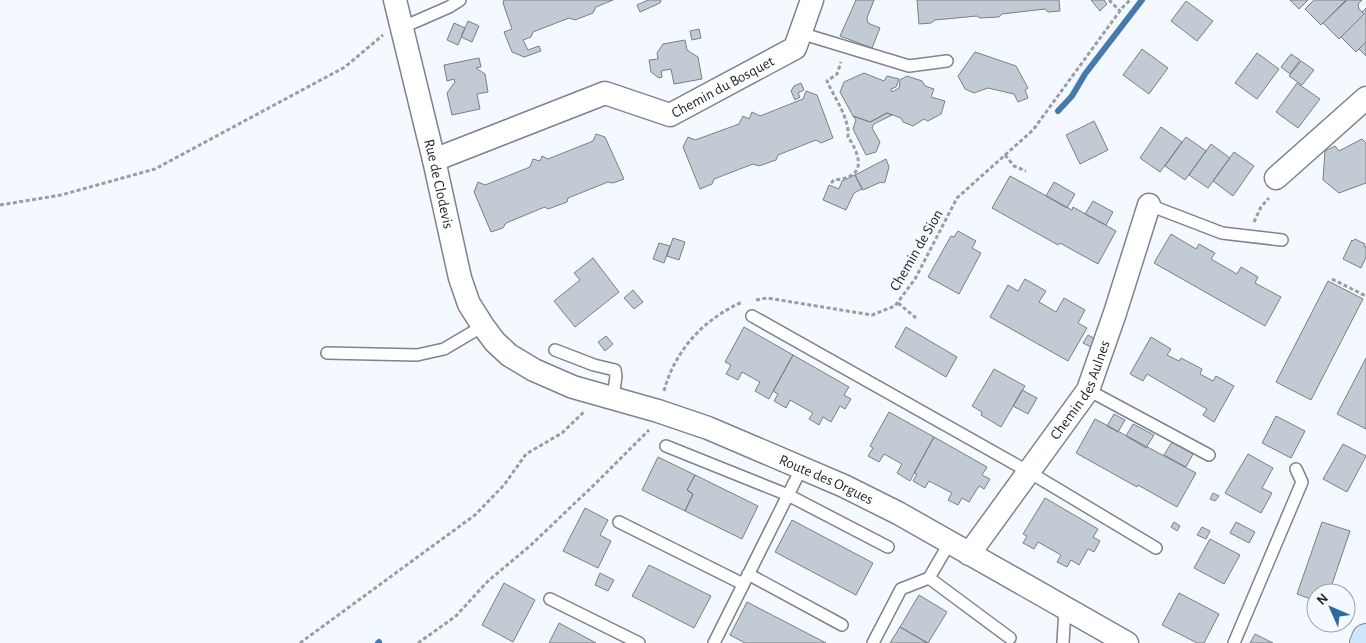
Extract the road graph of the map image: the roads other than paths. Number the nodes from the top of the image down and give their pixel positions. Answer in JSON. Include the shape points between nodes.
{"nodes":[{"id":1,"x":395,"y":0,"type":"edge"},
{"id":2,"x":460,"y":0,"type":"edge"},
{"id":3,"x":812,"y":0,"type":"edge"},
{"id":4,"x":401,"y":28,"type":"junction"},
{"id":5,"x":800,"y":33,"type":"junction"},
{"id":6,"x":947,"y":61,"type":"dead end"},
{"id":7,"x":1366,"y":98,"type":"edge"},
{"id":8,"x":434,"y":160,"type":"junction"},
{"id":9,"x":1276,"y":178,"type":"road end"},
{"id":10,"x":1149,"y":205,"type":"joint"},
{"id":11,"x":1282,"y":240,"type":"dead end"},
{"id":12,"x":752,"y":316,"type":"dead end"},
{"id":13,"x":483,"y":326,"type":"junction"},
{"id":14,"x":555,"y":350,"type":"dead end"},
{"id":15,"x":327,"y":353,"type":"dead end"},
{"id":16,"x":508,"y":355,"type":"joint"},
{"id":17,"x":1088,"y":390,"type":"junction"},
{"id":18,"x":604,"y":395,"type":"junction"},
{"id":19,"x":666,"y":446,"type":"dead end"},
{"id":20,"x":1209,"y":455,"type":"dead end"},
{"id":21,"x":802,"y":467,"type":"junction"},
{"id":22,"x":1296,"y":469,"type":"dead end"},
{"id":23,"x":1029,"y":472,"type":"junction"},
{"id":24,"x":788,"y":495,"type":"junction"},
{"id":25,"x":619,"y":522,"type":"dead end"},
{"id":26,"x":950,"y":542,"type":"junction"},
{"id":27,"x":888,"y":547,"type":"dead end"},
{"id":28,"x":1156,"y":548,"type":"dead end"},
{"id":29,"x":970,"y":554,"type":"junction"},
{"id":30,"x":929,"y":578,"type":"junction"},
{"id":31,"x":745,"y":579,"type":"junction"},
{"id":32,"x":550,"y":600,"type":"dead end"},
{"id":33,"x":1065,"y":608,"type":"junction"},
{"id":34,"x":842,"y":625,"type":"dead end"},
{"id":35,"x":1010,"y":638,"type":"dead end"},
{"id":36,"x":1366,"y":638,"type":"edge"},
{"id":37,"x":639,"y":643,"type":"edge"},
{"id":38,"x":714,"y":643,"type":"edge"},
{"id":39,"x":874,"y":643,"type":"edge"},
{"id":40,"x":1063,"y":643,"type":"edge"},
{"id":41,"x":1127,"y":643,"type":"edge"},
{"id":42,"x":1234,"y":643,"type":"edge"},
{"id":43,"x":1364,"y":643,"type":"edge"}],
"edges":[{"from":1,"to":4,"type":"street","name":"Rue de Clodevis"},
{"from":2,"to":4,"type":"lane"},
{"from":3,"to":5,"type":"street","name":"Chemin du Bosquet"},
{"from":4,"to":8,"type":"street","name":"Rue de Clodevis"},
{"from":5,"to":6,"type":"lane","via":[[909,66]]},
{"from":5,"to":8,"type":"street","name":"Chemin du Bosquet","via":[[795,48],[670,116],[605,92]]},
{"from":7,"to":9,"type":"street"},
{"from":8,"to":13,"type":"street","name":"Rue de Clodevis","via":[[460,278],[469,304]]},
{"from":10,"to":11,"type":"lane","via":[[1222,232]]},
{"from":10,"to":17,"type":"street","name":"Chemin des Aulnes"},
{"from":12,"to":23,"type":"lane"},
{"from":13,"to":15,"type":"lane","via":[[444,349],[417,355]]},
{"from":13,"to":16,"type":"street","name":"Rue de Clodevis"},
{"from":14,"to":18,"type":"lane","via":[[614,370],[616,376]]},
{"from":16,"to":18,"type":"street","name":"Route des Orgues","via":[[534,370]]},
{"from":17,"to":20,"type":"lane"},
{"from":17,"to":23,"type":"street","name":"Chemin des Aulnes"},
{"from":18,"to":21,"type":"street","name":"Route des Orgues","via":[[708,428]]},
{"from":19,"to":24,"type":"lane"},
{"from":21,"to":24,"type":"lane"},
{"from":21,"to":26,"type":"street","name":"Route des Orgues"},
{"from":22,"to":42,"type":"lane","via":[[1302,482]]},
{"from":23,"to":28,"type":"lane"},
{"from":23,"to":29,"type":"street","name":"Chemin des Aulnes"},
{"from":24,"to":27,"type":"lane"},
{"from":24,"to":31,"type":"lane"},
{"from":25,"to":31,"type":"lane"},
{"from":26,"to":29,"type":"street","name":"Route des Orgues"},
{"from":26,"to":30,"type":"lane"},
{"from":29,"to":33,"type":"street","name":"Route des Orgues"},
{"from":30,"to":35,"type":"lane"},
{"from":30,"to":39,"type":"lane","via":[[901,589]]},
{"from":31,"to":34,"type":"lane"},
{"from":31,"to":38,"type":"lane"},
{"from":32,"to":37,"type":"lane"},
{"from":33,"to":40,"type":"lane"},
{"from":33,"to":41,"type":"street","name":"Route des Orgues"},
{"from":36,"to":43,"type":"street"}]}
